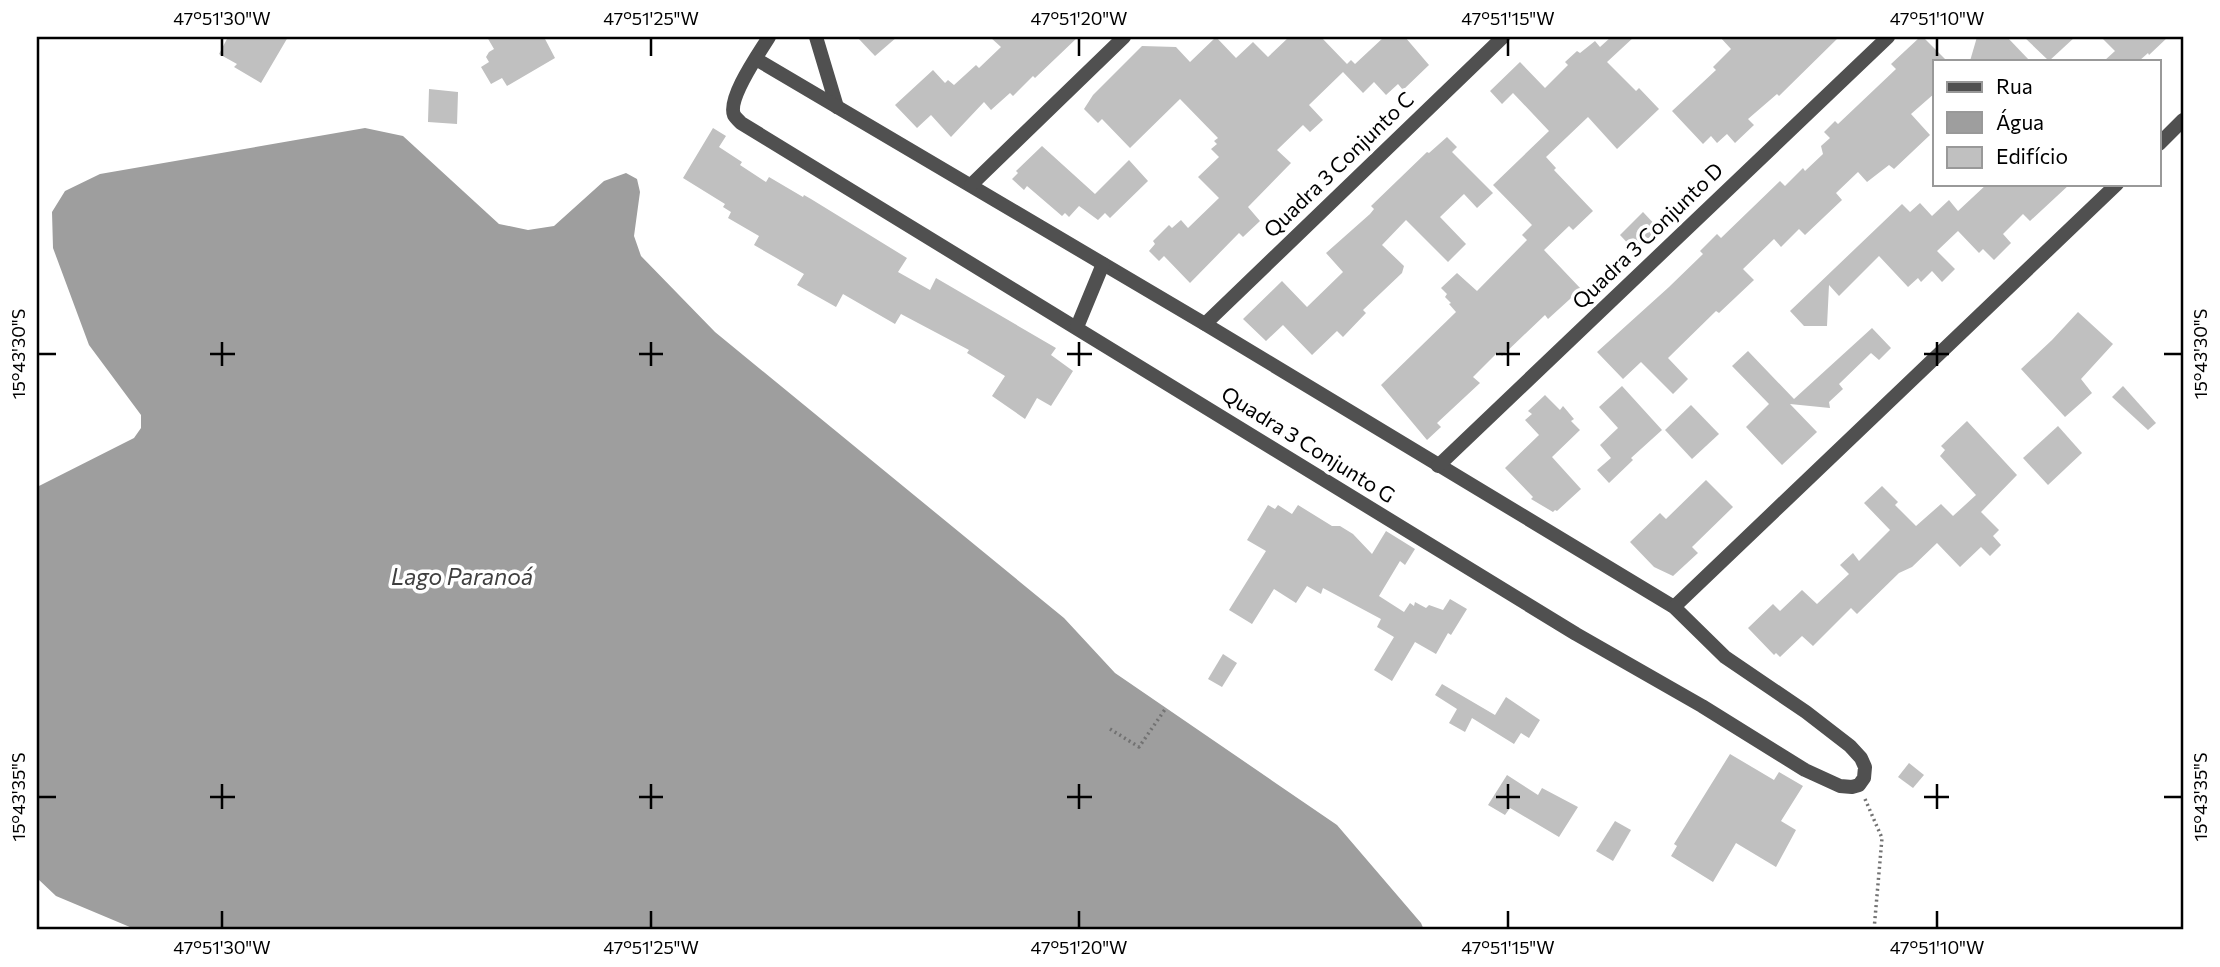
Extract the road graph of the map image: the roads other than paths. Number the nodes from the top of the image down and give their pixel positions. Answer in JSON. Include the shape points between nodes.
{"nodes":[{"id":1,"x":769,"y":37,"type":"edge"},
{"id":2,"x":816,"y":37,"type":"edge"},
{"id":3,"x":1124,"y":37,"type":"edge"},
{"id":4,"x":1503,"y":37,"type":"edge"},
{"id":5,"x":1888,"y":37,"type":"edge"},
{"id":6,"x":756,"y":59,"type":"junction"},
{"id":7,"x":837,"y":107,"type":"junction"},
{"id":8,"x":2183,"y":120,"type":"edge"},
{"id":9,"x":2160,"y":143,"type":"edge"},
{"id":10,"x":971,"y":185,"type":"junction"},
{"id":11,"x":2115,"y":186,"type":"edge"},
{"id":12,"x":1103,"y":264,"type":"junction"},
{"id":13,"x":1205,"y":324,"type":"junction"},
{"id":14,"x":1077,"y":327,"type":"junction"},
{"id":15,"x":1438,"y":466,"type":"junction"},
{"id":16,"x":1674,"y":607,"type":"junction"}],
"edges":[{"from":1,"to":6,"type":"street"},
{"from":2,"to":7,"type":"street"},
{"from":3,"to":10,"type":"street"},
{"from":4,"to":13,"type":"street","name":"Quadra 3 Conjunto C"},
{"from":5,"to":15,"type":"street","name":"Quadra 3 Conjunto D"},
{"from":6,"to":7,"type":"street"},
{"from":6,"to":14,"type":"street","name":"Quadra 3 Conjunto G","via":[[733,107],[741,123]]},
{"from":7,"to":10,"type":"street"},
{"from":8,"to":9,"type":"street"},
{"from":10,"to":12,"type":"street"},
{"from":11,"to":16,"type":"street"},
{"from":12,"to":13,"type":"street"},
{"from":12,"to":14,"type":"street"},
{"from":13,"to":15,"type":"street"},
{"from":14,"to":16,"type":"street","name":"Quadra 3 Conjunto G","via":[[1805,770],[1840,786],[1859,785],[1865,767],[1850,746],[1725,657]]},
{"from":15,"to":16,"type":"street"}]}
